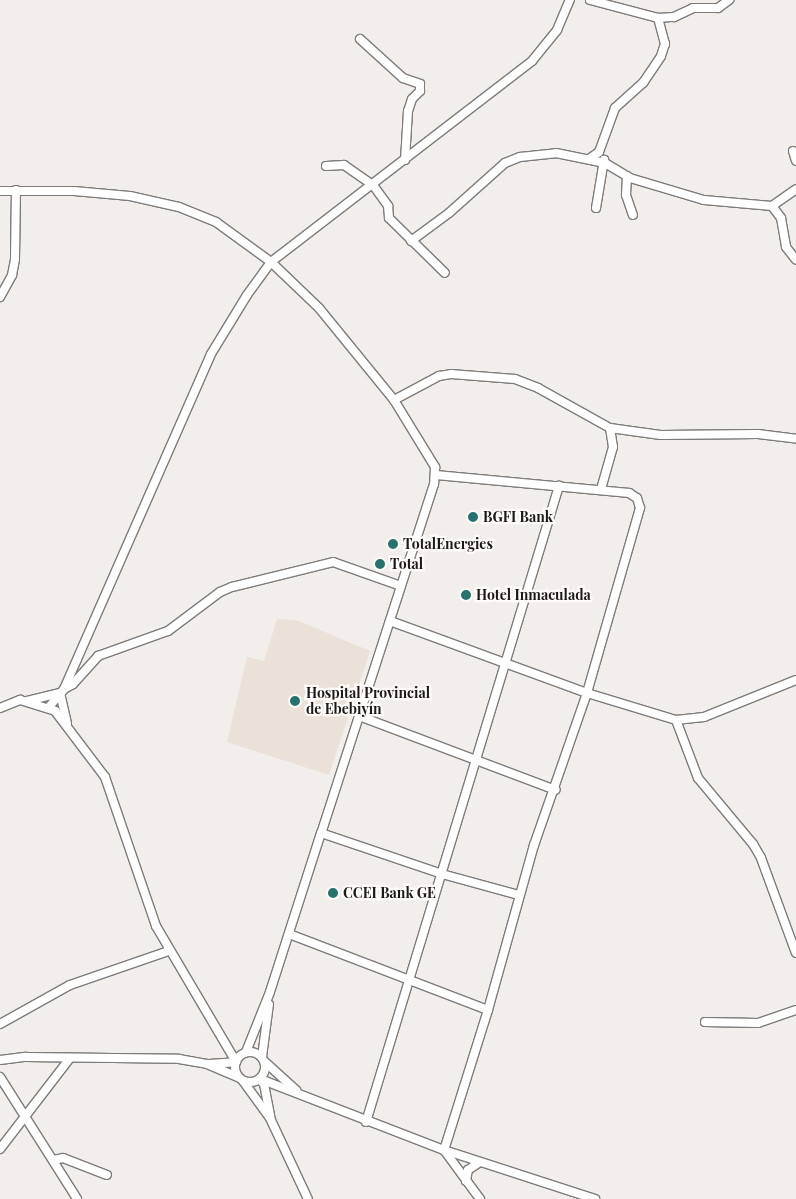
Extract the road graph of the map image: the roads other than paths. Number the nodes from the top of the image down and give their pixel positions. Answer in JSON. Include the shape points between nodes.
{"nodes":[{"id":1,"x":570,"y":0,"type":"edge"},
{"id":2,"x":590,"y":0,"type":"edge"},
{"id":3,"x":594,"y":0,"type":"edge"},
{"id":4,"x":729,"y":0,"type":"edge"},
{"id":5,"x":658,"y":18,"type":"junction"},
{"id":6,"x":360,"y":39,"type":"dead end"},
{"id":7,"x":794,"y":151,"type":"dead end"},
{"id":8,"x":600,"y":152,"type":"junction"},
{"id":9,"x":590,"y":159,"type":"junction"},
{"id":10,"x":405,"y":160,"type":"junction"},
{"id":11,"x":796,"y":160,"type":"edge"},
{"id":12,"x":605,"y":163,"type":"junction"},
{"id":13,"x":326,"y":166,"type":"dead end"},
{"id":14,"x":628,"y":176,"type":"junction"},
{"id":15,"x":373,"y":185,"type":"junction"},
{"id":16,"x":796,"y":189,"type":"edge"},
{"id":17,"x":16,"y":190,"type":"junction"},
{"id":18,"x":0,"y":191,"type":"edge"},
{"id":19,"x":772,"y":206,"type":"junction"},
{"id":20,"x":596,"y":208,"type":"dead end"},
{"id":21,"x":633,"y":216,"type":"dead end"},
{"id":22,"x":411,"y":241,"type":"junction"},
{"id":23,"x":796,"y":260,"type":"edge"},
{"id":24,"x":271,"y":262,"type":"junction"},
{"id":25,"x":445,"y":273,"type":"dead end"},
{"id":26,"x":0,"y":297,"type":"edge"},
{"id":27,"x":394,"y":400,"type":"junction"},
{"id":28,"x":610,"y":428,"type":"junction"},
{"id":29,"x":796,"y":439,"type":"edge"},
{"id":30,"x":436,"y":475,"type":"junction"},
{"id":31,"x":559,"y":486,"type":"junction"},
{"id":32,"x":601,"y":490,"type":"junction"},
{"id":33,"x":401,"y":586,"type":"junction"},
{"id":34,"x":390,"y":621,"type":"junction"},
{"id":35,"x":506,"y":664,"type":"junction"},
{"id":36,"x":796,"y":680,"type":"edge"},
{"id":37,"x":62,"y":691,"type":"junction"},
{"id":38,"x":588,"y":693,"type":"junction"},
{"id":39,"x":27,"y":700,"type":"junction"},
{"id":40,"x":49,"y":707,"type":"junction"},
{"id":41,"x":0,"y":708,"type":"edge"},
{"id":42,"x":359,"y":716,"type":"junction"},
{"id":43,"x":676,"y":720,"type":"junction"},
{"id":44,"x":68,"y":725,"type":"junction"},
{"id":45,"x":476,"y":761,"type":"junction"},
{"id":46,"x":556,"y":790,"type":"junction"},
{"id":47,"x":321,"y":833,"type":"junction"},
{"id":48,"x":442,"y":874,"type":"junction"},
{"id":49,"x":519,"y":895,"type":"junction"},
{"id":50,"x":289,"y":934,"type":"junction"},
{"id":51,"x":169,"y":951,"type":"junction"},
{"id":52,"x":796,"y":953,"type":"edge"},
{"id":53,"x":408,"y":980,"type":"junction"},
{"id":54,"x":270,"y":992,"type":"junction"},
{"id":55,"x":488,"y":1010,"type":"junction"},
{"id":56,"x":796,"y":1010,"type":"edge"},
{"id":57,"x":705,"y":1022,"type":"dead end"},
{"id":58,"x":0,"y":1024,"type":"edge"},
{"id":59,"x":224,"y":1040,"type":"junction"},
{"id":60,"x":244,"y":1053,"type":"junction"},
{"id":61,"x":70,"y":1058,"type":"junction"},
{"id":62,"x":0,"y":1060,"type":"edge"},
{"id":63,"x":263,"y":1060,"type":"junction"},
{"id":64,"x":236,"y":1062,"type":"junction"},
{"id":65,"x":206,"y":1064,"type":"junction"},
{"id":66,"x":0,"y":1077,"type":"edge"},
{"id":67,"x":241,"y":1079,"type":"junction"},
{"id":68,"x":260,"y":1079,"type":"junction"},
{"id":69,"x":282,"y":1087,"type":"junction"},
{"id":70,"x":298,"y":1091,"type":"junction"},
{"id":71,"x":268,"y":1105,"type":"junction"},
{"id":72,"x":25,"y":1117,"type":"junction"},
{"id":73,"x":270,"y":1118,"type":"junction"},
{"id":74,"x":366,"y":1122,"type":"junction"},
{"id":75,"x":0,"y":1149,"type":"edge"},
{"id":76,"x":444,"y":1150,"type":"junction"},
{"id":77,"x":53,"y":1160,"type":"junction"},
{"id":78,"x":480,"y":1162,"type":"junction"},
{"id":79,"x":107,"y":1175,"type":"dead end"},
{"id":80,"x":466,"y":1181,"type":"junction"},
{"id":81,"x":478,"y":1197,"type":"edge"},
{"id":82,"x":78,"y":1199,"type":"edge"},
{"id":83,"x":308,"y":1199,"type":"edge"},
{"id":84,"x":468,"y":1199,"type":"edge"},
{"id":85,"x":595,"y":1199,"type":"edge"}],
"edges":[{"from":1,"to":10,"type":"street","via":[[557,30],[532,61]]},
{"from":2,"to":3,"type":"street"},
{"from":3,"to":5,"type":"street","via":[[638,15]]},
{"from":4,"to":5,"type":"street","via":[[718,8],[693,8],[674,17]]},
{"from":5,"to":8,"type":"street","via":[[665,44],[661,56],[643,83],[615,108]]},
{"from":6,"to":10,"type":"street","via":[[403,78],[420,84],[420,91],[412,99],[408,111]]},
{"from":7,"to":11,"type":"street"},
{"from":8,"to":9,"type":"street"},
{"from":8,"to":12,"type":"street"},
{"from":9,"to":12,"type":"street"},
{"from":9,"to":22,"type":"street","via":[[556,153],[510,160]]},
{"from":10,"to":15,"type":"street"},
{"from":12,"to":14,"type":"street"},
{"from":12,"to":20,"type":"street"},
{"from":13,"to":15,"type":"street","via":[[344,165]]},
{"from":14,"to":19,"type":"street","via":[[659,189],[704,200]]},
{"from":14,"to":21,"type":"street","via":[[626,195]]},
{"from":15,"to":22,"type":"street","via":[[388,206],[389,218]]},
{"from":15,"to":24,"type":"street"},
{"from":16,"to":19,"type":"street"},
{"from":17,"to":18,"type":"street"},
{"from":17,"to":24,"type":"street","via":[[108,193],[179,207],[216,222]]},
{"from":17,"to":26,"type":"street","via":[[15,259],[12,275]]},
{"from":19,"to":23,"type":"street","via":[[781,218],[786,247]]},
{"from":22,"to":25,"type":"street"},
{"from":24,"to":27,"type":"street","via":[[319,308]]},
{"from":24,"to":37,"type":"street","via":[[226,324],[211,354]]},
{"from":27,"to":28,"type":"street","via":[[439,376],[515,379],[554,396]]},
{"from":27,"to":30,"type":"street","via":[[428,453]]},
{"from":28,"to":29,"type":"street","via":[[661,435],[734,434]]},
{"from":28,"to":32,"type":"street","via":[[613,447]]},
{"from":30,"to":31,"type":"street"},
{"from":30,"to":33,"type":"street"},
{"from":31,"to":32,"type":"street"},
{"from":31,"to":35,"type":"street"},
{"from":32,"to":38,"type":"street","via":[[629,493],[637,498],[640,508]]},
{"from":33,"to":34,"type":"street"},
{"from":33,"to":37,"type":"street","via":[[333,562],[232,587],[220,592],[168,631],[98,656],[73,684]]},
{"from":34,"to":35,"type":"street"},
{"from":34,"to":42,"type":"street"},
{"from":35,"to":38,"type":"street"},
{"from":35,"to":45,"type":"street"},
{"from":36,"to":43,"type":"street","via":[[704,717]]},
{"from":37,"to":39,"type":"street"},
{"from":37,"to":40,"type":"street"},
{"from":37,"to":44,"type":"street"},
{"from":38,"to":43,"type":"street"},
{"from":38,"to":46,"type":"street"},
{"from":39,"to":40,"type":"street"},
{"from":39,"to":41,"type":"street"},
{"from":40,"to":44,"type":"street"},
{"from":42,"to":45,"type":"street"},
{"from":42,"to":47,"type":"street"},
{"from":43,"to":52,"type":"street","via":[[698,778],[761,858]]},
{"from":44,"to":51,"type":"street","via":[[110,787],[156,926]]},
{"from":45,"to":46,"type":"street"},
{"from":45,"to":48,"type":"street"},
{"from":46,"to":49,"type":"street"},
{"from":47,"to":48,"type":"street"},
{"from":47,"to":50,"type":"street"},
{"from":48,"to":49,"type":"street"},
{"from":48,"to":53,"type":"street"},
{"from":49,"to":55,"type":"street"},
{"from":50,"to":53,"type":"street"},
{"from":50,"to":54,"type":"street"},
{"from":51,"to":58,"type":"street","via":[[70,984]]},
{"from":51,"to":59,"type":"street"},
{"from":53,"to":55,"type":"street"},
{"from":53,"to":74,"type":"street"},
{"from":54,"to":60,"type":"street"},
{"from":54,"to":63,"type":"street"},
{"from":55,"to":76,"type":"street"},
{"from":56,"to":57,"type":"street","via":[[749,1024]]},
{"from":59,"to":60,"type":"street"},
{"from":59,"to":64,"type":"street"},
{"from":60,"to":63,"type":"street"},
{"from":60,"to":64,"type":"street"},
{"from":61,"to":62,"type":"street"},
{"from":61,"to":65,"type":"street","via":[[179,1059]]},
{"from":61,"to":72,"type":"street"},
{"from":63,"to":68,"type":"street","via":[[265,1071]]},
{"from":63,"to":70,"type":"street"},
{"from":64,"to":65,"type":"street"},
{"from":64,"to":67,"type":"street"},
{"from":65,"to":67,"type":"street"},
{"from":66,"to":72,"type":"street"},
{"from":67,"to":68,"type":"street","via":[[252,1082]]},
{"from":67,"to":73,"type":"street"},
{"from":68,"to":69,"type":"street"},
{"from":68,"to":71,"type":"street"},
{"from":69,"to":70,"type":"street"},
{"from":69,"to":71,"type":"street","via":[[272,1092]]},
{"from":70,"to":74,"type":"street"},
{"from":71,"to":73,"type":"street"},
{"from":72,"to":75,"type":"street"},
{"from":72,"to":77,"type":"street"},
{"from":73,"to":83,"type":"street"},
{"from":74,"to":76,"type":"street"},
{"from":76,"to":78,"type":"street"},
{"from":76,"to":80,"type":"street"},
{"from":77,"to":79,"type":"street","via":[[63,1158]]},
{"from":77,"to":82,"type":"street"},
{"from":78,"to":80,"type":"street","via":[[468,1170]]},
{"from":78,"to":85,"type":"street"},
{"from":80,"to":81,"type":"street"},
{"from":81,"to":84,"type":"street"}]}
